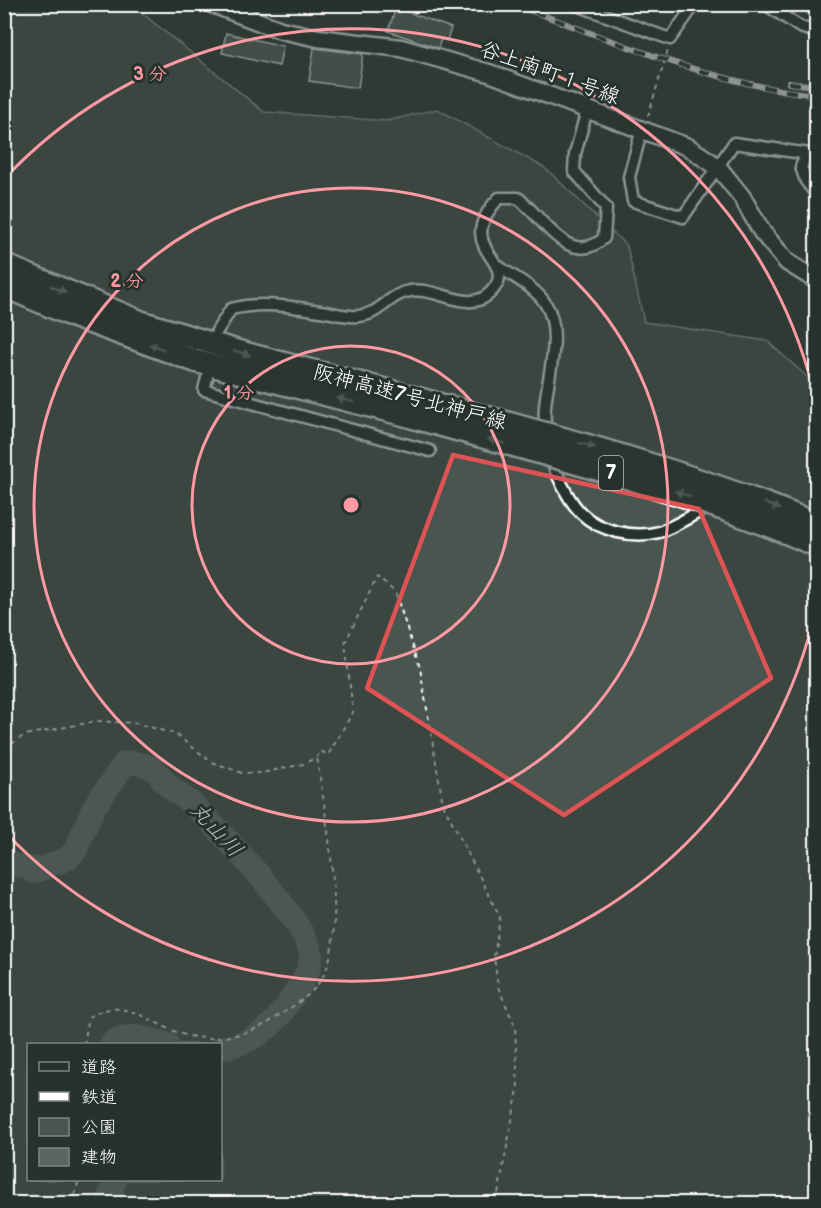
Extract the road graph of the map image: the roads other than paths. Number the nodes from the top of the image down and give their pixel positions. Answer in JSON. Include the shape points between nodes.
{"nodes":[{"id":1,"x":212,"y":4,"type":"edge"},
{"id":2,"x":574,"y":4,"type":"edge"},
{"id":3,"x":695,"y":4,"type":"edge"},
{"id":4,"x":765,"y":4,"type":"edge"},
{"id":5,"x":816,"y":32,"type":"edge"},
{"id":6,"x":587,"y":110,"type":"junction"},
{"id":7,"x":644,"y":124,"type":"junction"},
{"id":8,"x":811,"y":155,"type":"edge"},
{"id":9,"x":718,"y":167,"type":"junction"},
{"id":10,"x":816,"y":194,"type":"edge"},
{"id":11,"x":4,"y":265,"type":"edge"},
{"id":12,"x":498,"y":266,"type":"junction"},
{"id":13,"x":816,"y":280,"type":"edge"},
{"id":14,"x":4,"y":286,"type":"edge"},
{"id":15,"x":217,"y":331,"type":"dead end"},
{"id":16,"x":207,"y":378,"type":"dead end"},
{"id":17,"x":405,"y":405,"type":"junction"},
{"id":18,"x":430,"y":450,"type":"dead end"},
{"id":19,"x":816,"y":524,"type":"edge"},
{"id":20,"x":816,"y":546,"type":"edge"}],
"edges":[{"from":1,"to":6,"type":"street","name":"谷上南町１号線","via":[[281,30],[401,48],[489,73]]},
{"from":2,"to":3,"type":"street","via":[[670,39]]},
{"from":4,"to":5,"type":"street","via":[[800,27]]},
{"from":6,"to":7,"type":"street","name":"谷上南町１号線"},
{"from":6,"to":12,"type":"street","via":[[574,171],[606,208],[604,238],[585,249],[568,244],[518,198],[499,198],[486,212],[480,229],[489,256]]},
{"from":7,"to":9,"type":"street","name":"谷上南町１号線"},
{"from":7,"to":9,"type":"street","via":[[629,177],[633,201],[684,217]]},
{"from":8,"to":9,"type":"street","via":[[734,143]]},
{"from":8,"to":10,"type":"street","via":[[801,167]]},
{"from":9,"to":13,"type":"street","name":"谷上南町１号線","via":[[787,262]]},
{"from":11,"to":17,"type":"highway","name":"阪神高速7号北神戸線","number":"7","one_way":true,"via":[[141,322]]},
{"from":12,"to":15,"type":"street","via":[[496,286],[475,302],[428,291],[410,291],[390,298],[374,314],[357,317],[250,304],[231,309]]},
{"from":12,"to":20,"type":"street","via":[[536,292],[551,318],[554,351],[545,407],[546,449],[581,513],[622,533],[642,534],[660,531],[705,509],[779,529]]},
{"from":17,"to":14,"type":"highway","name":"阪神高速7号北神戸線","number":"7","one_way":true,"via":[[195,361]]},
{"from":16,"to":18,"type":"street","via":[[204,390]]},
{"from":17,"to":19,"type":"highway","name":"阪神高速7号北神戸線","number":"7","one_way":true,"bridge":true,"via":[[594,447],[742,493]]},
{"from":20,"to":17,"type":"highway","name":"阪神高速7号北神戸線","number":"7","one_way":true,"bridge":true,"via":[[760,520],[664,487]]}]}
